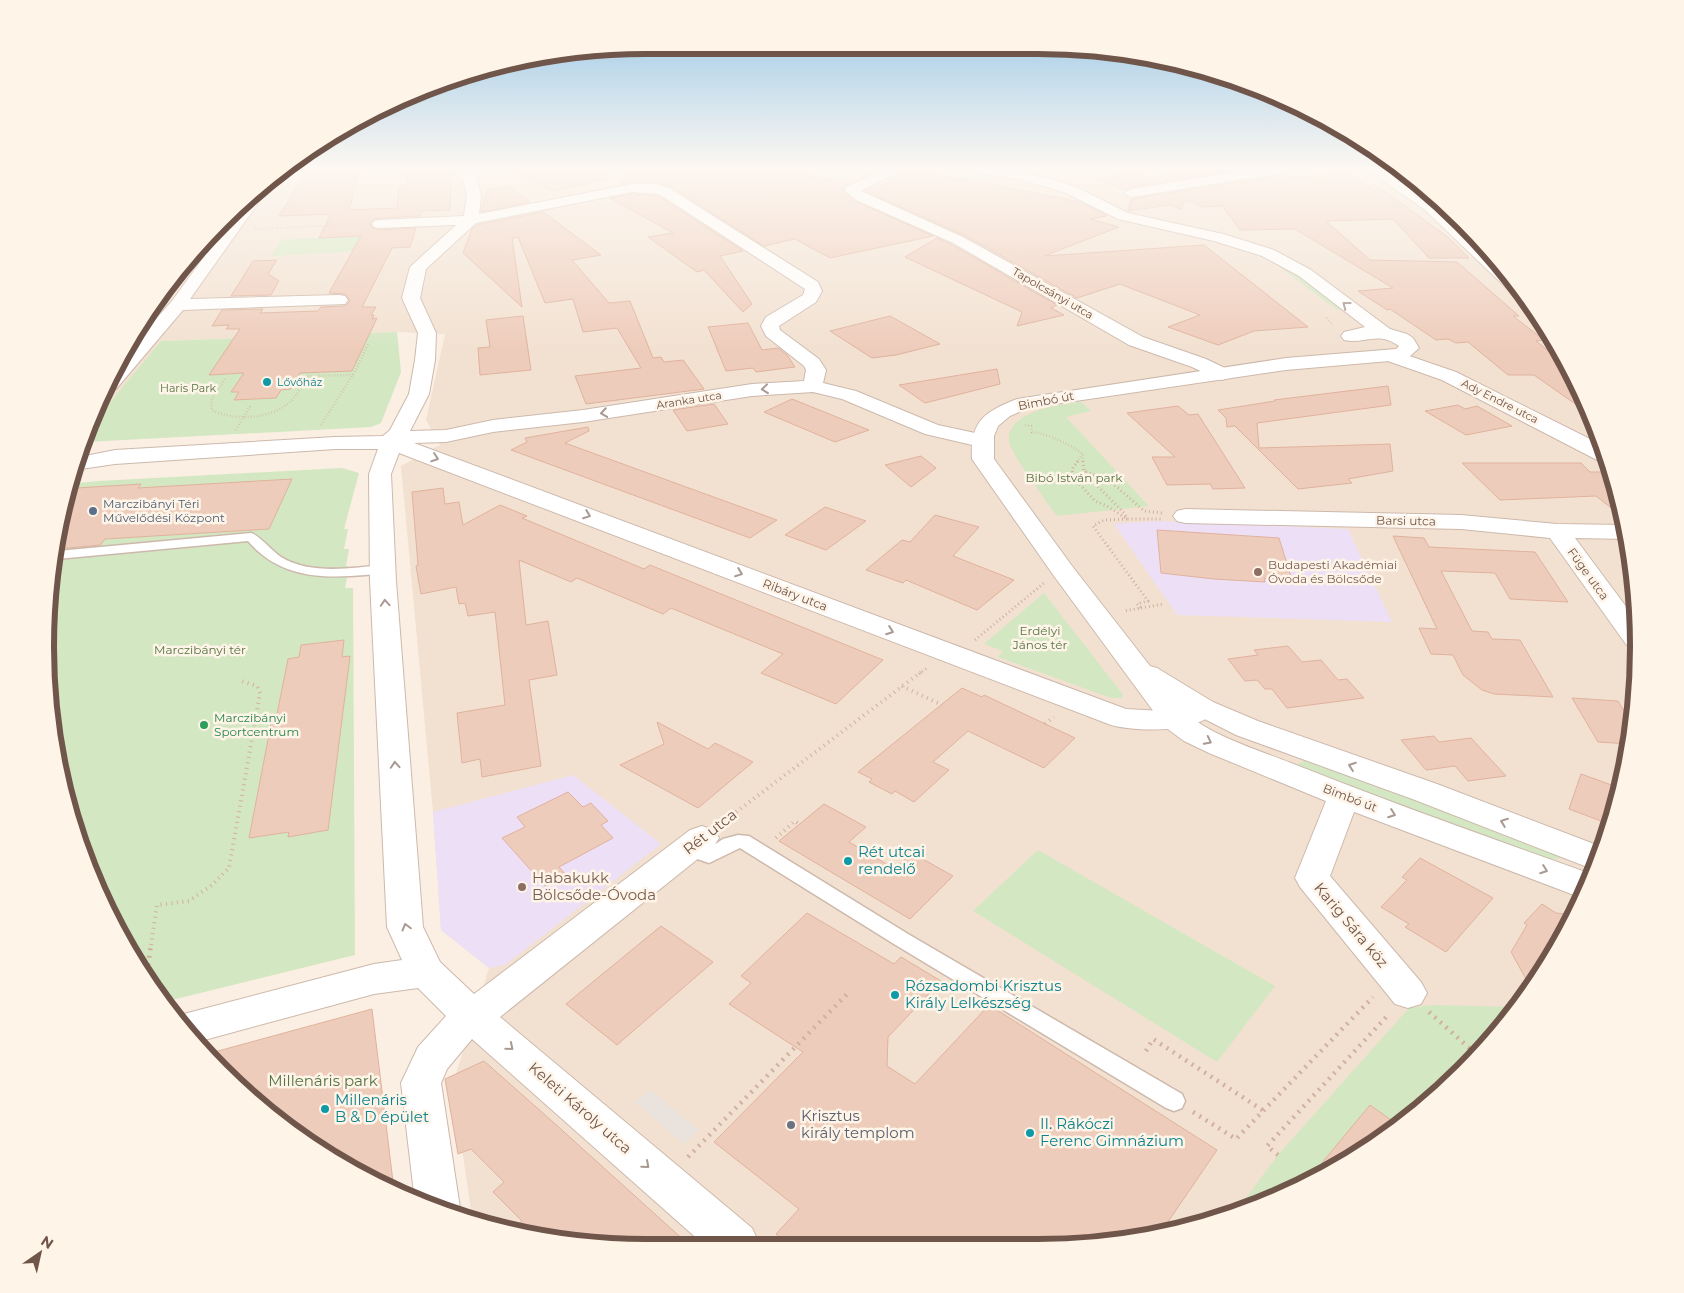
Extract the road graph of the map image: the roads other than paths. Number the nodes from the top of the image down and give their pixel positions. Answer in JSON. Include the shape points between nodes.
{"nodes":[{"id":1,"x":231,"y":229,"type":"edge"},
{"id":2,"x":461,"y":229,"type":"edge"},
{"id":3,"x":724,"y":229,"type":"edge"},
{"id":4,"x":934,"y":229,"type":"edge"},
{"id":5,"x":1187,"y":229,"type":"edge"},
{"id":6,"x":1454,"y":229,"type":"edge"},
{"id":7,"x":1248,"y":247,"type":"junction"},
{"id":8,"x":1485,"y":259,"type":"edge"},
{"id":9,"x":203,"y":271,"type":"junction"},
{"id":10,"x":188,"y":272,"type":"edge"},
{"id":11,"x":339,"y":300,"type":"dead end"},
{"id":12,"x":178,"y":305,"type":"junction"},
{"id":13,"x":1385,"y":334,"type":"junction"},
{"id":14,"x":1349,"y":339,"type":"junction"},
{"id":15,"x":1393,"y":354,"type":"junction"},
{"id":16,"x":1286,"y":364,"type":"junction"},
{"id":17,"x":123,"y":369,"type":"edge"},
{"id":18,"x":1222,"y":374,"type":"junction"},
{"id":19,"x":813,"y":386,"type":"junction"},
{"id":20,"x":981,"y":441,"type":"junction"},
{"id":21,"x":389,"y":442,"type":"junction"},
{"id":22,"x":1597,"y":451,"type":"edge"},
{"id":23,"x":82,"y":465,"type":"edge"},
{"id":24,"x":1185,"y":516,"type":"road end"},
{"id":25,"x":1557,"y":530,"type":"junction"},
{"id":26,"x":1619,"y":532,"type":"edge"},
{"id":27,"x":61,"y":555,"type":"edge"},
{"id":28,"x":383,"y":569,"type":"junction"},
{"id":29,"x":1630,"y":629,"type":"edge"},
{"id":30,"x":1189,"y":714,"type":"junction"},
{"id":31,"x":1344,"y":796,"type":"junction"},
{"id":32,"x":696,"y":843,"type":"joint"},
{"id":33,"x":1592,"y":856,"type":"edge"},
{"id":34,"x":1580,"y":884,"type":"edge"},
{"id":35,"x":426,"y":972,"type":"junction"},
{"id":36,"x":1408,"y":994,"type":"road end"},
{"id":37,"x":472,"y":1017,"type":"junction"},
{"id":38,"x":193,"y":1027,"type":"edge"},
{"id":39,"x":1174,"y":1101,"type":"road end"},
{"id":40,"x":437,"y":1201,"type":"edge"},
{"id":41,"x":731,"y":1239,"type":"edge"}],
"edges":[{"from":1,"to":9,"type":"street"},
{"from":2,"to":21,"type":"street","via":[[418,268],[411,298],[427,333],[425,360],[419,394],[398,433]]},
{"from":3,"to":19,"type":"street","via":[[812,286],[814,291],[810,298],[772,321],[770,326],[772,332],[812,364],[816,370]]},
{"from":4,"to":18,"type":"street","name":"Tapolcsányi utca","via":[[1136,341]]},
{"from":5,"to":7,"type":"street","name":"Bimbó út"},
{"from":6,"to":8,"type":"street"},
{"from":13,"to":7,"type":"street","name":"Bimbó út","one_way":true,"via":[[1305,273],[1274,256]]},
{"from":7,"to":14,"type":"street","name":"Bimbó út","via":[[1264,264],[1339,317],[1352,329]]},
{"from":9,"to":10,"type":"street"},
{"from":9,"to":12,"type":"street"},
{"from":11,"to":12,"type":"street"},
{"from":12,"to":17,"type":"street"},
{"from":13,"to":14,"type":"street","name":"Bimbó út","via":[[1366,332]]},
{"from":13,"to":15,"type":"street","name":"Bimbó út","via":[[1403,340],[1410,348]]},
{"from":14,"to":15,"type":"street","via":[[1354,348],[1362,351]]},
{"from":14,"to":16,"type":"street","name":"Bimbó út","via":[[1345,347],[1338,350]]},
{"from":15,"to":16,"type":"street","name":"Bimbó út"},
{"from":15,"to":22,"type":"street","name":"Ady Endre utca","via":[[1444,374]]},
{"from":16,"to":18,"type":"street","name":"Bimbó út"},
{"from":18,"to":20,"type":"street","name":"Bimbó út","via":[[1024,403],[992,420]]},
{"from":19,"to":20,"type":"street","name":"Aranka utca","via":[[849,395],[932,430]]},
{"from":19,"to":21,"type":"street","name":"Aranka utca","one_way":true,"via":[[752,390]]},
{"from":20,"to":30,"type":"street","name":"Bimbó út","via":[[983,459],[1063,572],[1139,669]]},
{"from":21,"to":23,"type":"street","via":[[332,451]]},
{"from":21,"to":28,"type":"street","via":[[380,474]]},
{"from":21,"to":30,"type":"street","name":"Ribáry utca","one_way":true,"via":[[1121,718],[1152,722]]},
{"from":24,"to":25,"type":"street","name":"Barsi utca","via":[[1461,522]]},
{"from":25,"to":26,"type":"street","name":"Barsi utca"},
{"from":25,"to":29,"type":"street","name":"Füge utca"},
{"from":27,"to":28,"type":"lane","via":[[251,537],[274,561],[313,572]]},
{"from":35,"to":28,"type":"street","one_way":true,"via":[[405,927]]},
{"from":30,"to":31,"type":"street","name":"Bimbó út","one_way":true,"via":[[1195,734]]},
{"from":33,"to":30,"type":"street","name":"Bimbó út","one_way":true,"via":[[1246,728]]},
{"from":31,"to":34,"type":"street","name":"Bimbó út","one_way":true},
{"from":31,"to":36,"type":"street","name":"Karig Sára köz","via":[[1312,878]]},
{"from":32,"to":37,"type":"street","name":"Rét utca"},
{"from":32,"to":39,"type":"lane","via":[[709,856],[729,843],[743,841]]},
{"from":35,"to":37,"type":"street","name":"Keleti Károly utca"},
{"from":35,"to":38,"type":"street","via":[[374,979]]},
{"from":37,"to":40,"type":"street","name":"Rét utca","via":[[455,1031],[432,1059],[421,1083]]},
{"from":37,"to":41,"type":"street","name":"Keleti Károly utca","one_way":true}]}
